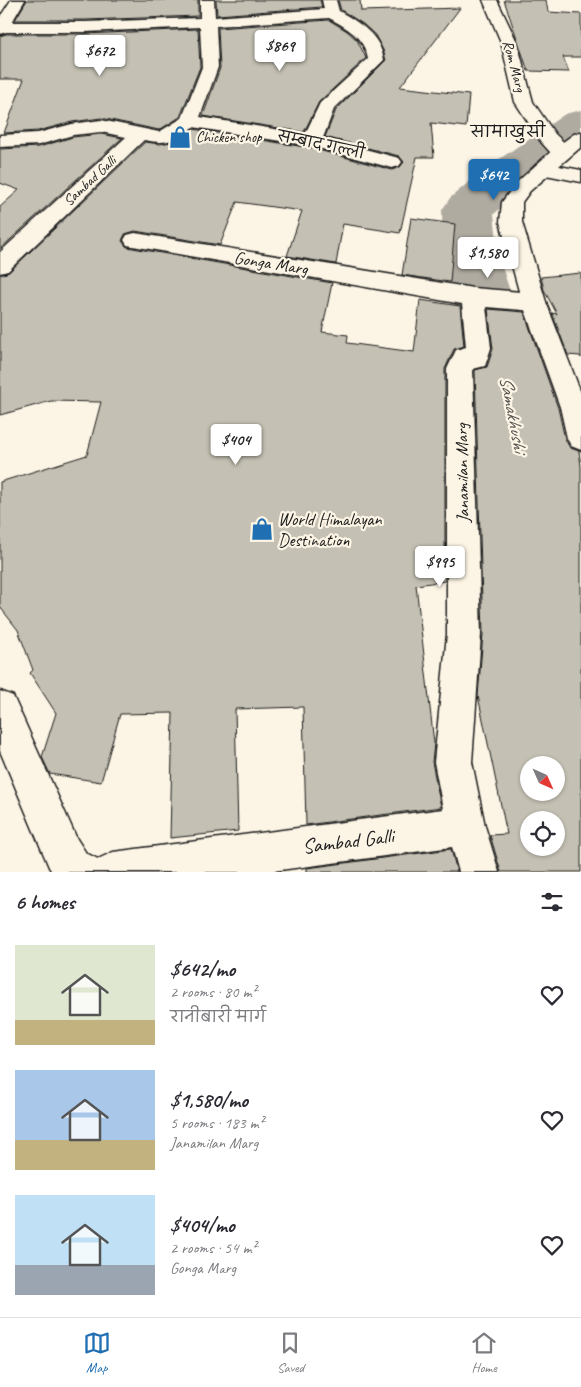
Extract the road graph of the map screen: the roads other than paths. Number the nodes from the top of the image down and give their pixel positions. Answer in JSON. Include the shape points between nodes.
{"nodes":[{"id":1,"x":18,"y":0,"type":"edge"},
{"id":2,"x":207,"y":0,"type":"edge"},
{"id":3,"x":490,"y":0,"type":"edge"},
{"id":4,"x":330,"y":7,"type":"edge"},
{"id":5,"x":208,"y":23,"type":"junction"},
{"id":6,"x":1,"y":28,"type":"edge"},
{"id":7,"x":190,"y":121,"type":"junction"},
{"id":8,"x":140,"y":134,"type":"junction"},
{"id":9,"x":581,"y":138,"type":"edge"},
{"id":10,"x":0,"y":141,"type":"edge"},
{"id":11,"x":312,"y":141,"type":"junction"},
{"id":12,"x":556,"y":146,"type":"junction"},
{"id":13,"x":392,"y":162,"type":"dead end"},
{"id":14,"x":543,"y":169,"type":"junction"},
{"id":15,"x":581,"y":176,"type":"edge"},
{"id":16,"x":135,"y":240,"type":"dead end"},
{"id":17,"x":0,"y":264,"type":"edge"},
{"id":18,"x":486,"y":298,"type":"junction"},
{"id":19,"x":534,"y":302,"type":"junction"},
{"id":20,"x":581,"y":438,"type":"edge"},
{"id":21,"x":0,"y":709,"type":"edge"},
{"id":22,"x":465,"y":826,"type":"junction"},
{"id":23,"x":83,"y":872,"type":"edge"},
{"id":24,"x":112,"y":872,"type":"edge"},
{"id":25,"x":479,"y":872,"type":"edge"}],
"edges":[{"from":1,"to":6,"type":"street"},
{"from":2,"to":5,"type":"street"},
{"from":3,"to":12,"type":"street","name":"Rom Marg","via":[[509,42],[524,102]]},
{"from":4,"to":5,"type":"street"},
{"from":4,"to":11,"type":"street","via":[[371,43],[376,60],[326,107]]},
{"from":5,"to":6,"type":"street"},
{"from":5,"to":7,"type":"street","via":[[210,67]]},
{"from":7,"to":8,"type":"street","via":[[162,138]]},
{"from":7,"to":11,"type":"street","name":"सम्बाद गल्ली"},
{"from":8,"to":10,"type":"street","via":[[101,126],[39,139]]},
{"from":8,"to":17,"type":"street","name":"Sambad Galli"},
{"from":9,"to":12,"type":"street"},
{"from":11,"to":13,"type":"street","name":"सम्बाद गल्ली"},
{"from":12,"to":14,"type":"street"},
{"from":14,"to":15,"type":"street"},
{"from":14,"to":19,"type":"street","via":[[512,202],[511,222]]},
{"from":16,"to":18,"type":"street","name":"Gonga Marg"},
{"from":18,"to":19,"type":"street"},
{"from":18,"to":22,"type":"street","name":"Janamilan Marg","via":[[476,358],[465,357],[460,369],[464,634],[453,762]]},
{"from":19,"to":20,"type":"street","via":[[573,407]]},
{"from":21,"to":23,"type":"street","via":[[63,853],[73,869]]},
{"from":22,"to":24,"type":"street","name":"Sambad Galli"},
{"from":22,"to":25,"type":"street","name":"Janamilan Marg"}]}
